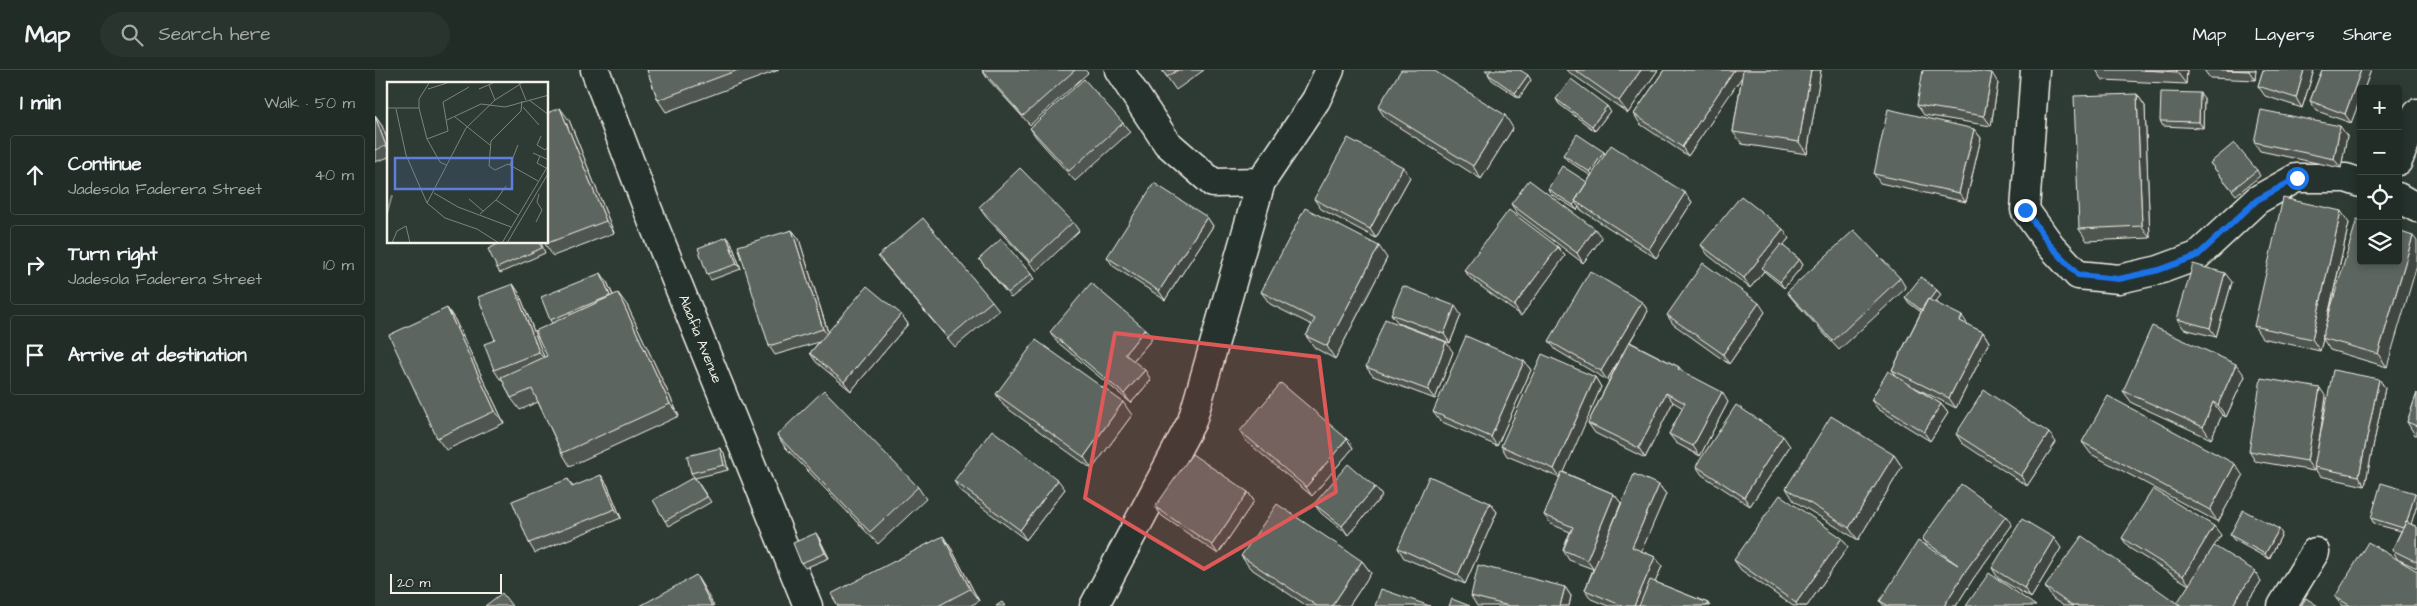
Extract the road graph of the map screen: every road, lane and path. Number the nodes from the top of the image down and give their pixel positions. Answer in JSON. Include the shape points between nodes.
{"nodes":[{"id":1,"x":595,"y":70,"type":"edge"},
{"id":2,"x":1119,"y":70,"type":"edge"},
{"id":3,"x":1330,"y":70,"type":"edge"},
{"id":4,"x":2035,"y":70,"type":"edge"},
{"id":5,"x":2417,"y":113,"type":"edge"},
{"id":6,"x":2402,"y":151,"type":"edge"},
{"id":7,"x":2357,"y":181,"type":"edge"},
{"id":8,"x":1261,"y":182,"type":"junction"},
{"id":9,"x":2402,"y":199,"type":"edge"},
{"id":10,"x":2417,"y":208,"type":"edge"},
{"id":11,"x":2315,"y":552,"type":"dead end"},
{"id":12,"x":808,"y":606,"type":"edge"},
{"id":13,"x":1094,"y":606,"type":"edge"},
{"id":14,"x":2282,"y":606,"type":"edge"}],
"edges":[{"from":1,"to":12,"type":"street","name":"Alaafia Avenue","via":[[653,223]]},
{"from":2,"to":8,"type":"street","via":[[1167,143],[1213,183]]},
{"from":3,"to":8,"type":"street","via":[[1317,100]]},
{"from":4,"to":7,"type":"street","via":[[2025,210],[2051,246],[2078,275],[2119,279],[2159,270],[2197,256],[2257,200],[2297,178]]},
{"from":5,"to":6,"type":"street"},
{"from":8,"to":13,"type":"street","via":[[1191,422]]},
{"from":9,"to":10,"type":"street"},
{"from":11,"to":14,"type":"street"}]}
